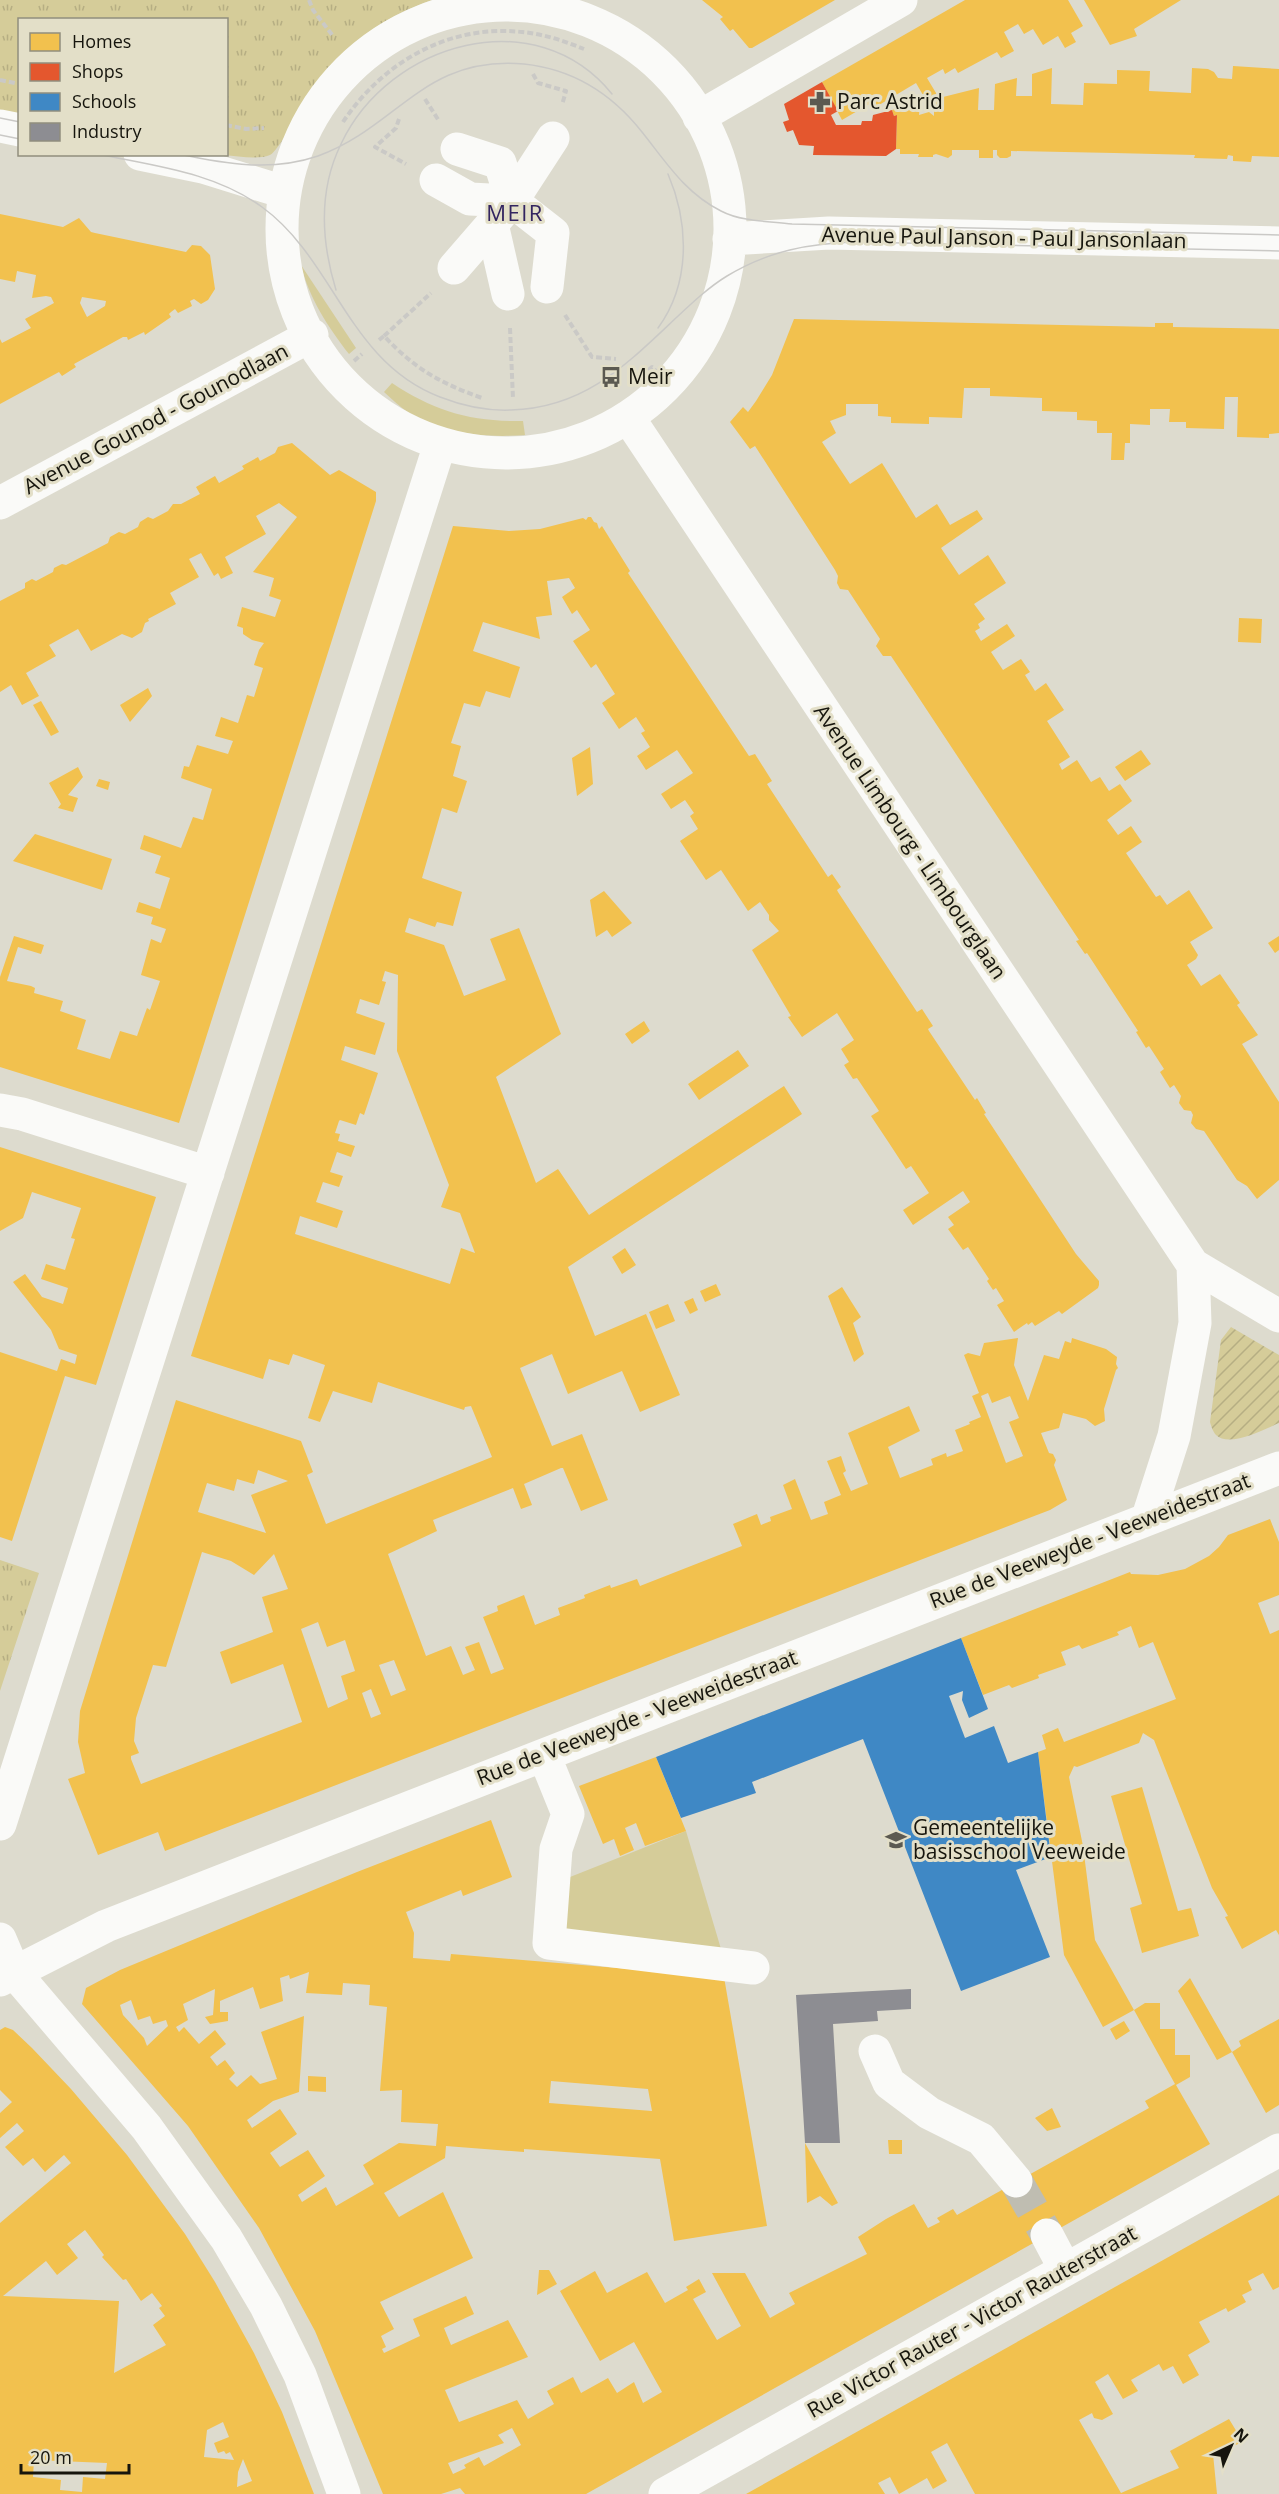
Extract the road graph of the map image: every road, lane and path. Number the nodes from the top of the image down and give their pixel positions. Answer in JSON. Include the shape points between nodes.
{"nodes":[{"id":1,"x":309,"y":0,"type":"edge"},
{"id":2,"x":901,"y":0,"type":"edge"},
{"id":3,"x":568,"y":7,"type":"edge"},
{"id":4,"x":333,"y":36,"type":"dead end"},
{"id":5,"x":584,"y":49,"type":"dead end"},
{"id":6,"x":533,"y":74,"type":"dead end"},
{"id":7,"x":0,"y":80,"type":"edge"},
{"id":8,"x":18,"y":84,"type":"edge"},
{"id":9,"x":566,"y":91,"type":"dead end"},
{"id":10,"x":699,"y":117,"type":"junction"},
{"id":11,"x":399,"y":119,"type":"dead end"},
{"id":12,"x":343,"y":122,"type":"dead end"},
{"id":13,"x":228,"y":125,"type":"edge"},
{"id":14,"x":0,"y":126,"type":"edge"},
{"id":15,"x":264,"y":128,"type":"dead end"},
{"id":16,"x":18,"y":130,"type":"edge"},
{"id":17,"x":553,"y":138,"type":"dead end"},
{"id":18,"x":375,"y":147,"type":"dead end"},
{"id":19,"x":457,"y":149,"type":"dead end"},
{"id":20,"x":150,"y":156,"type":"edge"},
{"id":21,"x":436,"y":180,"type":"dead end"},
{"id":22,"x":284,"y":192,"type":"junction"},
{"id":23,"x":502,"y":213,"type":"junction"},
{"id":24,"x":729,"y":239,"type":"junction"},
{"id":25,"x":1279,"y":243,"type":"edge"},
{"id":26,"x":454,"y":268,"type":"joint"},
{"id":27,"x":546,"y":287,"type":"joint"},
{"id":28,"x":508,"y":294,"type":"joint"},
{"id":29,"x":312,"y":335,"type":"junction"},
{"id":30,"x":384,"y":336,"type":"junction"},
{"id":31,"x":379,"y":340,"type":"dead end"},
{"id":32,"x":362,"y":354,"type":"dead end"},
{"id":33,"x":616,"y":359,"type":"dead end"},
{"id":34,"x":354,"y":361,"type":"dead end"},
{"id":35,"x":657,"y":372,"type":"dead end"},
{"id":36,"x":629,"y":376,"type":"dead end"},
{"id":37,"x":482,"y":398,"type":"dead end"},
{"id":38,"x":513,"y":399,"type":"dead end"},
{"id":39,"x":628,"y":417,"type":"junction"},
{"id":40,"x":440,"y":444,"type":"junction"},
{"id":41,"x":0,"y":503,"type":"edge"},
{"id":42,"x":0,"y":1110,"type":"edge"},
{"id":43,"x":208,"y":1173,"type":"junction"},
{"id":44,"x":1193,"y":1265,"type":"junction"},
{"id":45,"x":1279,"y":1316,"type":"edge"},
{"id":46,"x":1279,"y":1468,"type":"edge"},
{"id":47,"x":1148,"y":1517,"type":"junction"},
{"id":48,"x":544,"y":1755,"type":"junction"},
{"id":49,"x":0,"y":1824,"type":"edge"},
{"id":50,"x":0,"y":1939,"type":"edge"},
{"id":51,"x":753,"y":1968,"type":"dead end"},
{"id":52,"x":7,"y":1976,"type":"edge"},
{"id":53,"x":875,"y":2051,"type":"dead end"},
{"id":54,"x":1279,"y":2150,"type":"edge"},
{"id":55,"x":1016,"y":2181,"type":"tunnel mouth"},
{"id":56,"x":1047,"y":2235,"type":"tunnel mouth"},
{"id":57,"x":1065,"y":2270,"type":"junction"},
{"id":58,"x":344,"y":2494,"type":"edge"},
{"id":59,"x":665,"y":2494,"type":"edge"}],
"edges":[{"from":1,"to":4,"type":"path"},
{"from":2,"to":10,"type":"street"},
{"from":3,"to":10,"type":"street","via":[[643,53],[683,93]]},
{"from":3,"to":22,"type":"street","via":[[472,8],[441,14],[385,40],[359,58],[319,104],[296,147]]},
{"from":5,"to":12,"type":"path","via":[[553,37],[522,32],[490,31],[459,36],[400,61],[377,80]]},
{"from":6,"to":9,"type":"path","via":[[538,83]]},
{"from":7,"to":8,"type":"path"},
{"from":10,"to":24,"type":"street","via":[[723,174]]},
{"from":11,"to":18,"type":"path","via":[[396,128]]},
{"from":13,"to":15,"type":"path"},
{"from":14,"to":16,"type":"street"},
{"from":17,"to":23,"type":"street"},
{"from":19,"to":23,"type":"street","via":[[500,163]]},
{"from":20,"to":22,"type":"street","via":[[203,167]]},
{"from":21,"to":23,"type":"street"},
{"from":22,"to":29,"type":"street","via":[[284,261],[296,307]]},
{"from":23,"to":26,"type":"street"},
{"from":23,"to":27,"type":"street","via":[[553,233]]},
{"from":23,"to":28,"type":"street"},
{"from":24,"to":25,"type":"street","name":"Avenue Paul Janson - Paul Jansonlaan","via":[[829,233]]},
{"from":24,"to":39,"type":"street","via":[[725,277],[698,345],[669,384]]},
{"from":26,"to":30,"type":"path","via":[[423,303]]},
{"from":27,"to":33,"type":"path","via":[[592,357]]},
{"from":28,"to":38,"type":"path"},
{"from":29,"to":40,"type":"street","via":[[340,372],[374,406],[399,426]]},
{"from":29,"to":41,"type":"street","name":"Avenue Gounod - Gounodlaan"},
{"from":30,"to":31,"type":"path"},
{"from":30,"to":37,"type":"path","via":[[437,380]]},
{"from":32,"to":34,"type":"path"},
{"from":35,"to":36,"type":"path","via":[[652,368],[634,383]]},
{"from":39,"to":40,"type":"street","via":[[604,432],[542,451],[495,454]]},
{"from":39,"to":44,"type":"street","name":"Avenue Limbourg - Limbourglaan"},
{"from":40,"to":43,"type":"street"},
{"from":42,"to":43,"type":"street"},
{"from":43,"to":49,"type":"street"},
{"from":44,"to":45,"type":"street","name":"Avenue Limbourg - Limbourglaan"},
{"from":44,"to":47,"type":"street","via":[[1195,1323],[1174,1437]]},
{"from":46,"to":47,"type":"street","name":"Rue de Veeweyde - Veeweidestraat"},
{"from":47,"to":48,"type":"street","name":"Rue de Veeweyde - Veeweidestraat"},
{"from":48,"to":51,"type":"street","via":[[568,1814],[556,1849],[549,1943]]},
{"from":48,"to":52,"type":"street","name":"Rue de Veeweyde - Veeweidestraat","via":[[106,1926]]},
{"from":50,"to":52,"type":"street"},
{"from":52,"to":58,"type":"street","via":[[147,2128],[226,2238],[300,2375]]},
{"from":53,"to":55,"type":"street","via":[[889,2083],[929,2113],[981,2139]]},
{"from":54,"to":57,"type":"street","name":"Rue Victor Rauter - Victor Rauterstraat"},
{"from":56,"to":57,"type":"street"},
{"from":57,"to":59,"type":"street","name":"Rue Victor Rauter - Victor Rauterstraat"}]}
